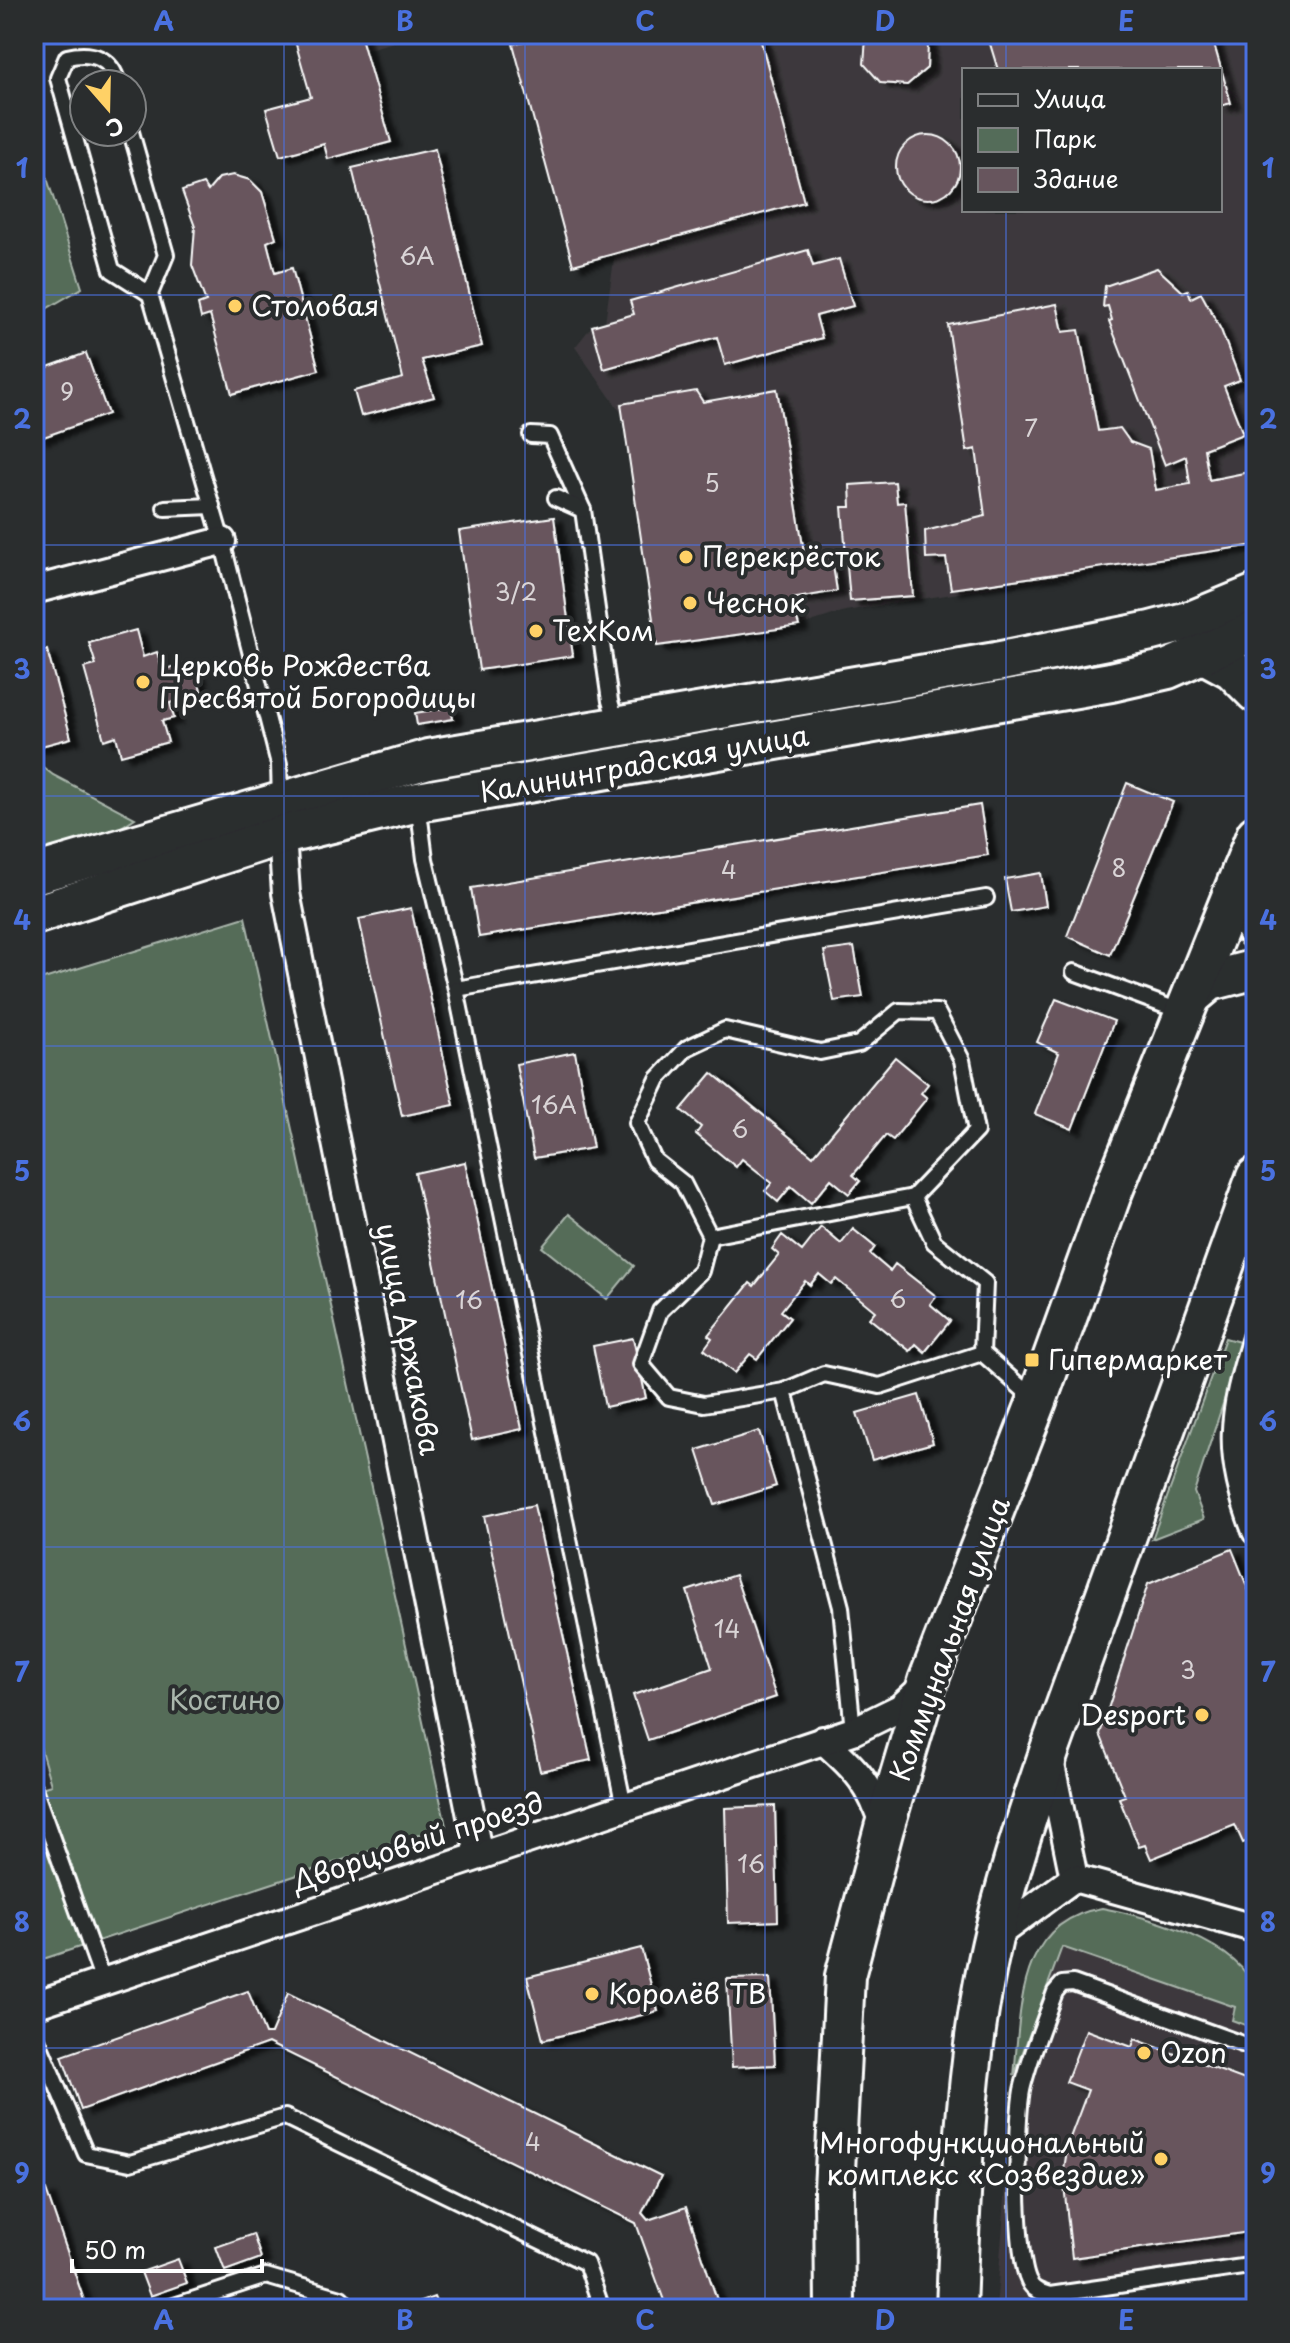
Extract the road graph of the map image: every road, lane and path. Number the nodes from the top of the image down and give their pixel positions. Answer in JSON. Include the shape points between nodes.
{"nodes":[{"id":1,"x":112,"y":68,"type":"edge"},
{"id":2,"x":68,"y":114,"type":"edge"},
{"id":3,"x":78,"y":148,"type":"edge"},
{"id":4,"x":136,"y":148,"type":"edge"},
{"id":5,"x":150,"y":294,"type":"junction"},
{"id":6,"x":531,"y":435,"type":"dead end"},
{"id":7,"x":556,"y":498,"type":"dead end"},
{"id":8,"x":212,"y":506,"type":"junction"},
{"id":9,"x":165,"y":508,"type":"dead end"},
{"id":10,"x":583,"y":510,"type":"junction"},
{"id":11,"x":222,"y":541,"type":"junction"},
{"id":12,"x":34,"y":590,"type":"edge"},
{"id":13,"x":1256,"y":594,"type":"edge"},
{"id":14,"x":1256,"y":630,"type":"edge"},
{"id":15,"x":1204,"y":654,"type":"junction"},
{"id":16,"x":1256,"y":693,"type":"edge"},
{"id":17,"x":617,"y":725,"type":"junction"},
{"id":18,"x":418,"y":802,"type":"junction"},
{"id":19,"x":281,"y":817,"type":"junction"},
{"id":20,"x":1249,"y":851,"type":"edge"},
{"id":21,"x":34,"y":874,"type":"edge"},
{"id":22,"x":986,"y":898,"type":"dead end"},
{"id":23,"x":34,"y":915,"type":"edge"},
{"id":24,"x":1256,"y":930,"type":"edge"},
{"id":25,"x":1256,"y":969,"type":"edge"},
{"id":26,"x":1074,"y":972,"type":"dead end"},
{"id":27,"x":456,"y":989,"type":"junction"},
{"id":28,"x":1189,"y":1005,"type":"junction"},
{"id":29,"x":1256,"y":1177,"type":"edge"},
{"id":30,"x":913,"y":1197,"type":"junction"},
{"id":31,"x":710,"y":1236,"type":"junction"},
{"id":32,"x":1256,"y":1338,"type":"edge"},
{"id":33,"x":982,"y":1353,"type":"junction"},
{"id":34,"x":784,"y":1391,"type":"junction"},
{"id":35,"x":1246,"y":1398,"type":"edge"},
{"id":36,"x":1037,"y":1401,"type":"junction"},
{"id":37,"x":1256,"y":1531,"type":"edge"},
{"id":38,"x":928,"y":1681,"type":"junction"},
{"id":39,"x":853,"y":1731,"type":"junction"},
{"id":40,"x":823,"y":1740,"type":"junction"},
{"id":41,"x":1049,"y":1752,"type":"junction"},
{"id":42,"x":34,"y":1788,"type":"edge"},
{"id":43,"x":624,"y":1807,"type":"junction"},
{"id":44,"x":884,"y":1828,"type":"junction"},
{"id":45,"x":479,"y":1856,"type":"junction"},
{"id":46,"x":1074,"y":1878,"type":"junction"},
{"id":47,"x":1255,"y":1931,"type":"edge"},
{"id":48,"x":994,"y":1937,"type":"junction"},
{"id":49,"x":103,"y":1981,"type":"junction"},
{"id":50,"x":34,"y":2005,"type":"edge"},
{"id":51,"x":34,"y":2032,"type":"edge"},
{"id":52,"x":1256,"y":2049,"type":"edge"},
{"id":53,"x":1256,"y":2265,"type":"edge"},
{"id":54,"x":168,"y":2308,"type":"edge"},
{"id":55,"x":350,"y":2309,"type":"edge"},
{"id":56,"x":602,"y":2309,"type":"edge"},
{"id":57,"x":835,"y":2309,"type":"edge"},
{"id":58,"x":956,"y":2309,"type":"edge"}],
"edges":[{"from":1,"to":2,"type":"lane","via":[[99,56],[67,57],[58,78]]},
{"from":3,"to":5,"type":"lane","via":[[112,270]]},
{"from":4,"to":5,"type":"lane","via":[[166,255]]},
{"from":5,"to":8,"type":"lane"},
{"from":6,"to":10,"type":"lane","via":[[550,436]]},
{"from":7,"to":10,"type":"lane"},
{"from":8,"to":9,"type":"lane"},
{"from":8,"to":11,"type":"lane"},
{"from":10,"to":17,"type":"lane"},
{"from":11,"to":12,"type":"street"},
{"from":11,"to":19,"type":"lane","via":[[279,764]]},
{"from":13,"to":17,"type":"main road","name":"Калининградская улица","via":[[1151,631]]},
{"from":14,"to":15,"type":"main road","name":"Калининградская улица"},
{"from":15,"to":16,"type":"main road","via":[[1232,669]]},
{"from":15,"to":18,"type":"main road","name":"Калининградская улица","via":[[1111,682]]},
{"from":17,"to":19,"type":"main road","name":"Калининградская улица","via":[[428,759]]},
{"from":18,"to":19,"type":"main road","name":"Калининградская улица"},
{"from":18,"to":27,"type":"lane","via":[[425,859]]},
{"from":19,"to":21,"type":"main road","name":"Калининградская улица"},
{"from":19,"to":23,"type":"main road","name":"Калининградская улица"},
{"from":19,"to":45,"type":"street","name":"улица Аржакова","via":[[286,893]]},
{"from":20,"to":24,"type":"main road","name":"Коммунальная улица","via":[[1245,910]]},
{"from":20,"to":28,"type":"main road","name":"Коммунальная улица"},
{"from":22,"to":27,"type":"lane"},
{"from":25,"to":28,"type":"main road","via":[[1210,981]]},
{"from":26,"to":28,"type":"lane"},
{"from":27,"to":43,"type":"lane"},
{"from":28,"to":36,"type":"main road","name":"Коммунальная улица","via":[[1111,1196]]},
{"from":29,"to":41,"type":"main road"},
{"from":30,"to":31,"type":"lane"},
{"from":30,"to":31,"type":"lane","via":[[976,1131],[962,1060],[937,1012],[899,1011],[859,1044],[820,1052],[725,1030],[687,1048],[658,1079],[637,1123],[654,1160],[683,1183]]},
{"from":30,"to":33,"type":"lane","via":[[934,1242],[985,1283]]},
{"from":31,"to":34,"type":"lane","via":[[701,1271],[660,1311],[641,1364],[669,1397],[704,1404]]},
{"from":32,"to":35,"type":"street"},
{"from":33,"to":34,"type":"lane","via":[[880,1386],[824,1374]]},
{"from":33,"to":36,"type":"lane"},
{"from":34,"to":39,"type":"lane","via":[[841,1607]]},
{"from":35,"to":37,"type":"street","via":[[1236,1471]]},
{"from":36,"to":38,"type":"main road","name":"Коммунальная улица"},
{"from":38,"to":39,"type":"street","name":"Дворцовый проезд","via":[[900,1708]]},
{"from":38,"to":44,"type":"main road","name":"Коммунальная улица"},
{"from":39,"to":40,"type":"street","name":"Дворцовый проезд"},
{"from":40,"to":43,"type":"street","name":"Дворцовый проезд"},
{"from":40,"to":44,"type":"street","via":[[857,1769],[876,1800]]},
{"from":41,"to":46,"type":"street"},
{"from":41,"to":48,"type":"main road"},
{"from":42,"to":49,"type":"lane"},
{"from":43,"to":45,"type":"street","name":"Дворцовый проезд"},
{"from":44,"to":57,"type":"main road","name":"Коммунальная улица","via":[[845,1976],[834,2190]]},
{"from":45,"to":49,"type":"street","name":"Дворцовый проезд"},
{"from":46,"to":47,"type":"street"},
{"from":46,"to":48,"type":"street"},
{"from":48,"to":58,"type":"main road","via":[[983,1988],[960,2193]]},
{"from":49,"to":50,"type":"street","name":"Дворцовый проезд"},
{"from":51,"to":56,"type":"lane","via":[[86,2154],[130,2163],[285,2117],[586,2263]]},
{"from":52,"to":53,"type":"lane","via":[[1073,1983],[1062,1984],[1022,2089],[1018,2166],[1019,2220],[1029,2281],[1036,2291],[1050,2295]]},
{"from":54,"to":55,"type":"lane","via":[[266,2276],[341,2298]]}]}
